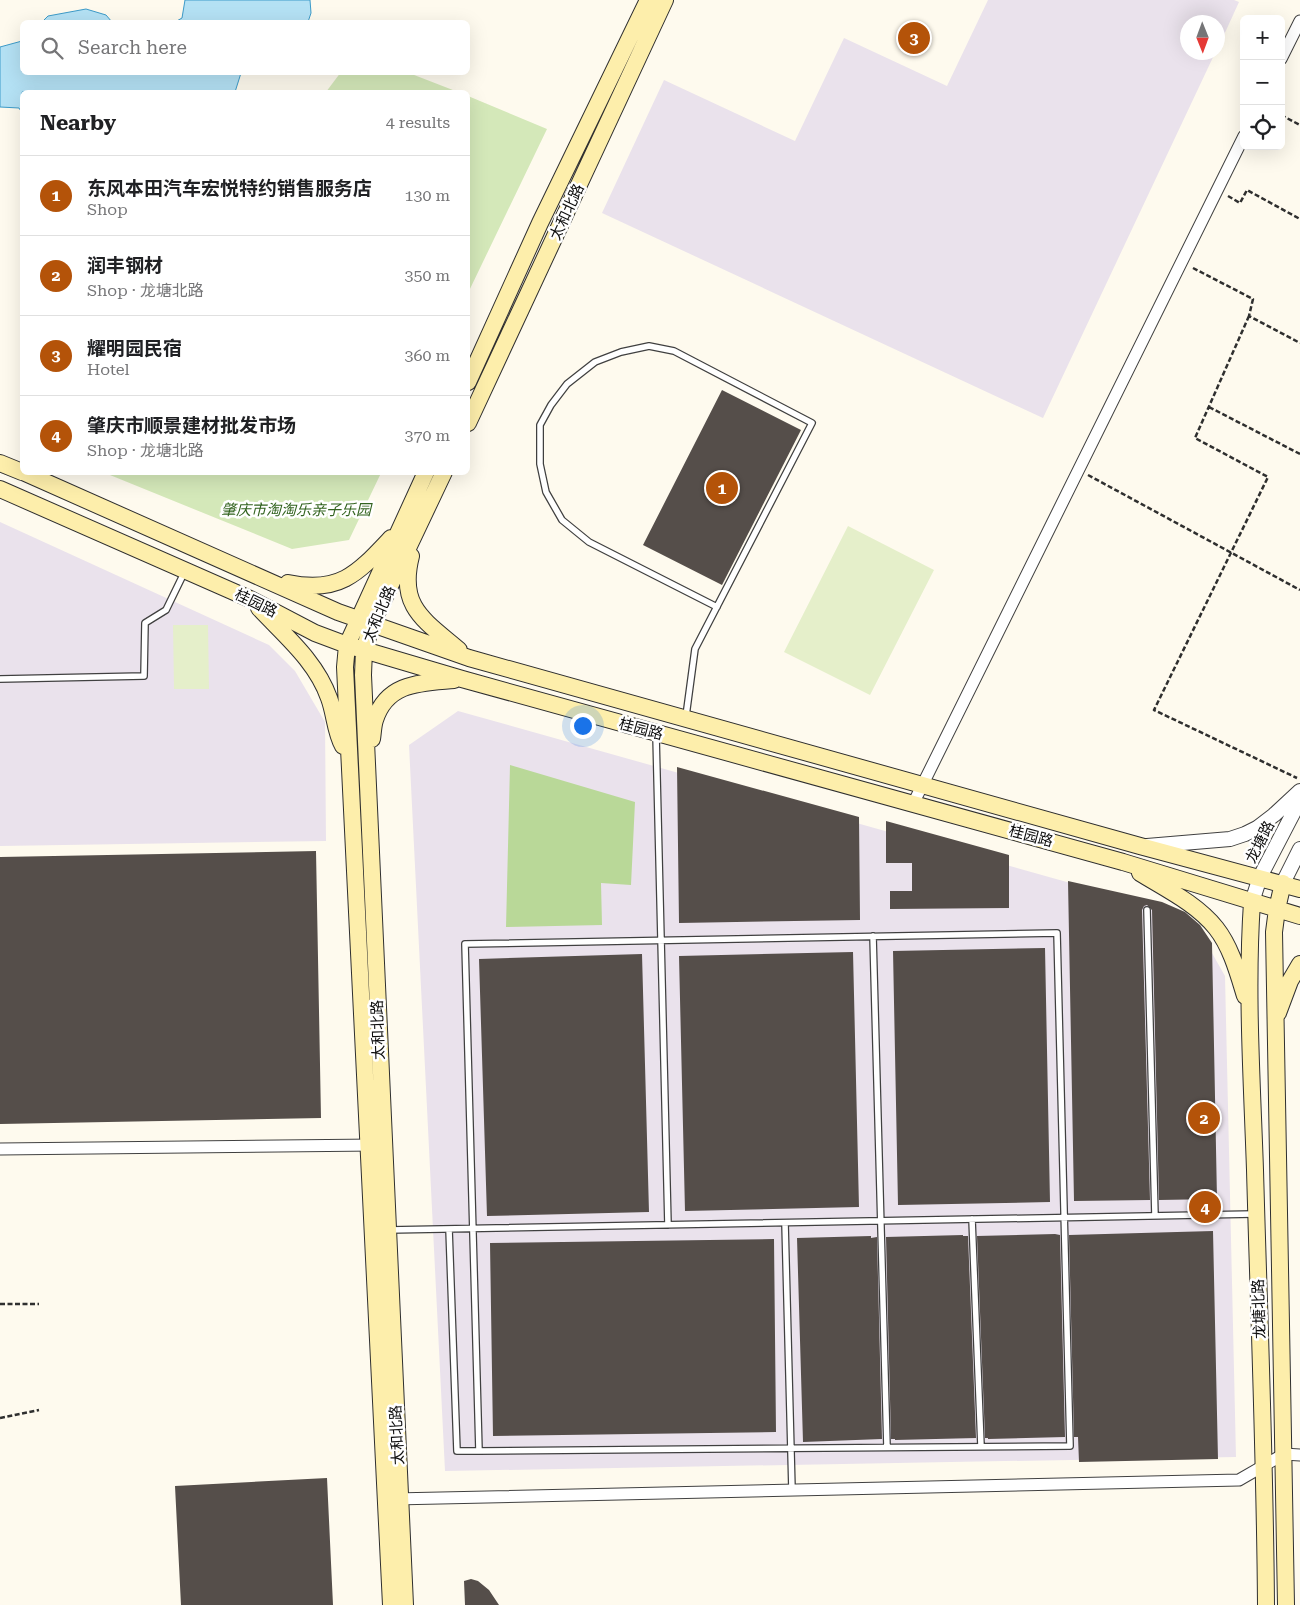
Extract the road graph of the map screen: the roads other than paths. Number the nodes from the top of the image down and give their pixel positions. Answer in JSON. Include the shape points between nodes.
{"nodes":[{"id":1,"x":648,"y":0,"type":"edge"},
{"id":2,"x":665,"y":0,"type":"edge"},
{"id":3,"x":1300,"y":21,"type":"edge"},
{"id":4,"x":1285,"y":52,"type":"edge"},
{"id":5,"x":1240,"y":144,"type":"edge"},
{"id":6,"x":470,"y":378,"type":"edge"},
{"id":7,"x":470,"y":419,"type":"edge"},
{"id":8,"x":0,"y":462,"type":"edge"},
{"id":9,"x":20,"y":471,"type":"edge"},
{"id":10,"x":30,"y":475,"type":"edge"},
{"id":11,"x":425,"y":475,"type":"edge"},
{"id":12,"x":443,"y":475,"type":"edge"},
{"id":13,"x":0,"y":489,"type":"edge"},
{"id":14,"x":419,"y":525,"type":"junction"},
{"id":15,"x":401,"y":527,"type":"junction"},
{"id":16,"x":185,"y":571,"type":"junction"},
{"id":17,"x":262,"y":577,"type":"junction"},
{"id":18,"x":250,"y":600,"type":"junction"},
{"id":19,"x":716,"y":607,"type":"junction"},
{"id":20,"x":365,"y":622,"type":"junction"},
{"id":21,"x":347,"y":645,"type":"junction"},
{"id":22,"x":364,"y":650,"type":"junction"},
{"id":23,"x":469,"y":658,"type":"junction"},
{"id":24,"x":0,"y":679,"type":"edge"},
{"id":25,"x":462,"y":679,"type":"junction"},
{"id":26,"x":686,"y":718,"type":"junction"},
{"id":27,"x":656,"y":733,"type":"junction"},
{"id":28,"x":348,"y":755,"type":"junction"},
{"id":29,"x":367,"y":771,"type":"junction"},
{"id":30,"x":924,"y":785,"type":"junction"},
{"id":31,"x":1300,"y":791,"type":"edge"},
{"id":32,"x":1300,"y":800,"type":"edge"},
{"id":33,"x":913,"y":804,"type":"junction"},
{"id":34,"x":1140,"y":846,"type":"junction"},
{"id":35,"x":1300,"y":849,"type":"edge"},
{"id":36,"x":1122,"y":862,"type":"junction"},
{"id":37,"x":1260,"y":877,"type":"junction"},
{"id":38,"x":1284,"y":883,"type":"junction"},
{"id":39,"x":1300,"y":888,"type":"edge"},
{"id":40,"x":1252,"y":902,"type":"junction"},
{"id":41,"x":1277,"y":909,"type":"junction"},
{"id":42,"x":1147,"y":910,"type":"dead end"},
{"id":43,"x":1300,"y":916,"type":"edge"},
{"id":44,"x":873,"y":936,"type":"junction"},
{"id":45,"x":661,"y":940,"type":"junction"},
{"id":46,"x":1300,"y":964,"type":"edge"},
{"id":47,"x":1250,"y":1012,"type":"junction"},
{"id":48,"x":1275,"y":1020,"type":"junction"},
{"id":49,"x":375,"y":1145,"type":"junction"},
{"id":50,"x":0,"y":1148,"type":"edge"},
{"id":51,"x":1256,"y":1214,"type":"junction"},
{"id":52,"x":1155,"y":1216,"type":"junction"},
{"id":53,"x":1064,"y":1218,"type":"junction"},
{"id":54,"x":972,"y":1219,"type":"junction"},
{"id":55,"x":881,"y":1221,"type":"junction"},
{"id":56,"x":785,"y":1223,"type":"junction"},
{"id":57,"x":668,"y":1225,"type":"junction"},
{"id":58,"x":449,"y":1229,"type":"junction"},
{"id":59,"x":473,"y":1229,"type":"junction"},
{"id":60,"x":380,"y":1231,"type":"junction"},
{"id":61,"x":981,"y":1446,"type":"junction"},
{"id":62,"x":888,"y":1447,"type":"junction"},
{"id":63,"x":791,"y":1448,"type":"junction"},
{"id":64,"x":479,"y":1451,"type":"junction"},
{"id":65,"x":1292,"y":1455,"type":"edge"},
{"id":66,"x":1265,"y":1466,"type":"junction"},
{"id":67,"x":792,"y":1490,"type":"junction"},
{"id":68,"x":393,"y":1499,"type":"junction"},
{"id":69,"x":391,"y":1605,"type":"edge"},
{"id":70,"x":405,"y":1605,"type":"edge"},
{"id":71,"x":1266,"y":1605,"type":"edge"},
{"id":72,"x":1286,"y":1605,"type":"edge"}],
"edges":[{"from":1,"to":6,"type":"main road","name":"太和北路","via":[[540,223]]},
{"from":2,"to":7,"type":"main road","name":"太和北路"},
{"from":3,"to":4,"type":"street"},
{"from":5,"to":30,"type":"street"},
{"from":8,"to":9,"type":"main road"},
{"from":10,"to":17,"type":"main road"},
{"from":11,"to":15,"type":"main road","name":"太和北路"},
{"from":12,"to":14,"type":"main road","name":"太和北路"},
{"from":13,"to":16,"type":"main road","name":"桂园路"},
{"from":14,"to":20,"type":"main road","name":"太和北路"},
{"from":14,"to":23,"type":"main road","via":[[406,574],[411,601],[426,623]]},
{"from":15,"to":17,"type":"main road","via":[[363,567],[340,582],[302,586]]},
{"from":15,"to":20,"type":"main road","name":"太和北路"},
{"from":16,"to":18,"type":"main road","name":"桂园路"},
{"from":16,"to":24,"type":"lane","via":[[166,610],[145,623],[144,676]]},
{"from":17,"to":20,"type":"main road"},
{"from":18,"to":21,"type":"main road","name":"桂园路","via":[[315,633]]},
{"from":18,"to":28,"type":"main road","via":[[310,662],[329,698],[339,739]]},
{"from":19,"to":19,"type":"lane","via":[[812,423],[674,351],[649,346],[595,362],[567,384],[540,425],[540,464],[546,492],[562,520],[588,542]]},
{"from":19,"to":26,"type":"lane","via":[[695,649]]},
{"from":20,"to":21,"type":"main road","name":"太和北路"},
{"from":20,"to":22,"type":"main road","name":"太和北路"},
{"from":20,"to":23,"type":"main road"},
{"from":21,"to":22,"type":"main road","name":"桂园路"},
{"from":21,"to":28,"type":"main road","name":"太和北路"},
{"from":22,"to":25,"type":"main road","name":"桂园路"},
{"from":22,"to":29,"type":"main road","name":"太和北路"},
{"from":23,"to":26,"type":"main road"},
{"from":25,"to":27,"type":"main road","name":"桂园路"},
{"from":25,"to":29,"type":"main road","via":[[407,686],[393,693],[383,703],[375,720]]},
{"from":26,"to":30,"type":"main road"},
{"from":27,"to":33,"type":"main road","name":"桂园路"},
{"from":27,"to":45,"type":"lane"},
{"from":28,"to":49,"type":"main road","name":"太和北路"},
{"from":29,"to":49,"type":"main road","name":"太和北路"},
{"from":30,"to":33,"type":"street"},
{"from":30,"to":34,"type":"main road"},
{"from":31,"to":34,"type":"street","via":[[1274,815],[1245,834],[1230,839]]},
{"from":32,"to":37,"type":"street","name":"龙塘路"},
{"from":33,"to":36,"type":"main road","name":"桂园路"},
{"from":34,"to":37,"type":"main road"},
{"from":35,"to":38,"type":"street"},
{"from":36,"to":40,"type":"main road","name":"桂园路"},
{"from":36,"to":47,"type":"main road","via":[[1197,910],[1216,928],[1236,968]]},
{"from":37,"to":38,"type":"main road"},
{"from":37,"to":40,"type":"street","name":"龙塘路"},
{"from":38,"to":39,"type":"main road"},
{"from":38,"to":41,"type":"main road","name":"龙塘北路"},
{"from":40,"to":41,"type":"main road","name":"桂园路"},
{"from":40,"to":47,"type":"main road"},
{"from":41,"to":43,"type":"main road","name":"桂园路"},
{"from":41,"to":48,"type":"main road","name":"龙塘北路","via":[[1274,932]]},
{"from":42,"to":52,"type":"lane"},
{"from":44,"to":45,"type":"lane"},
{"from":44,"to":53,"type":"lane","via":[[1057,933]]},
{"from":44,"to":55,"type":"lane"},
{"from":45,"to":57,"type":"lane"},
{"from":45,"to":59,"type":"lane","via":[[465,944]]},
{"from":46,"to":48,"type":"main road"},
{"from":47,"to":51,"type":"main road","name":"龙塘北路"},
{"from":48,"to":65,"type":"main road","name":"龙塘北路"},
{"from":49,"to":50,"type":"street"},
{"from":49,"to":60,"type":"main road","name":"太和北路"},
{"from":51,"to":52,"type":"lane"},
{"from":51,"to":66,"type":"main road","name":"龙塘北路"},
{"from":52,"to":53,"type":"lane"},
{"from":53,"to":54,"type":"lane"},
{"from":53,"to":61,"type":"lane","via":[[1070,1446]]},
{"from":54,"to":55,"type":"lane"},
{"from":54,"to":61,"type":"lane"},
{"from":55,"to":56,"type":"lane"},
{"from":55,"to":62,"type":"lane"},
{"from":56,"to":57,"type":"lane"},
{"from":56,"to":63,"type":"lane"},
{"from":57,"to":59,"type":"lane"},
{"from":58,"to":59,"type":"lane"},
{"from":58,"to":60,"type":"lane"},
{"from":58,"to":64,"type":"lane","via":[[457,1451]]},
{"from":59,"to":64,"type":"lane"},
{"from":60,"to":68,"type":"main road","name":"太和北路"},
{"from":61,"to":62,"type":"lane"},
{"from":62,"to":63,"type":"lane"},
{"from":63,"to":64,"type":"lane"},
{"from":63,"to":67,"type":"lane"},
{"from":65,"to":66,"type":"street"},
{"from":65,"to":72,"type":"main road","name":"龙塘北路"},
{"from":66,"to":67,"type":"street","via":[[1239,1480]]},
{"from":66,"to":71,"type":"main road","name":"龙塘北路"},
{"from":67,"to":68,"type":"street"},
{"from":68,"to":69,"type":"main road","name":"太和北路"},
{"from":68,"to":70,"type":"main road","name":"太和北路"}]}
